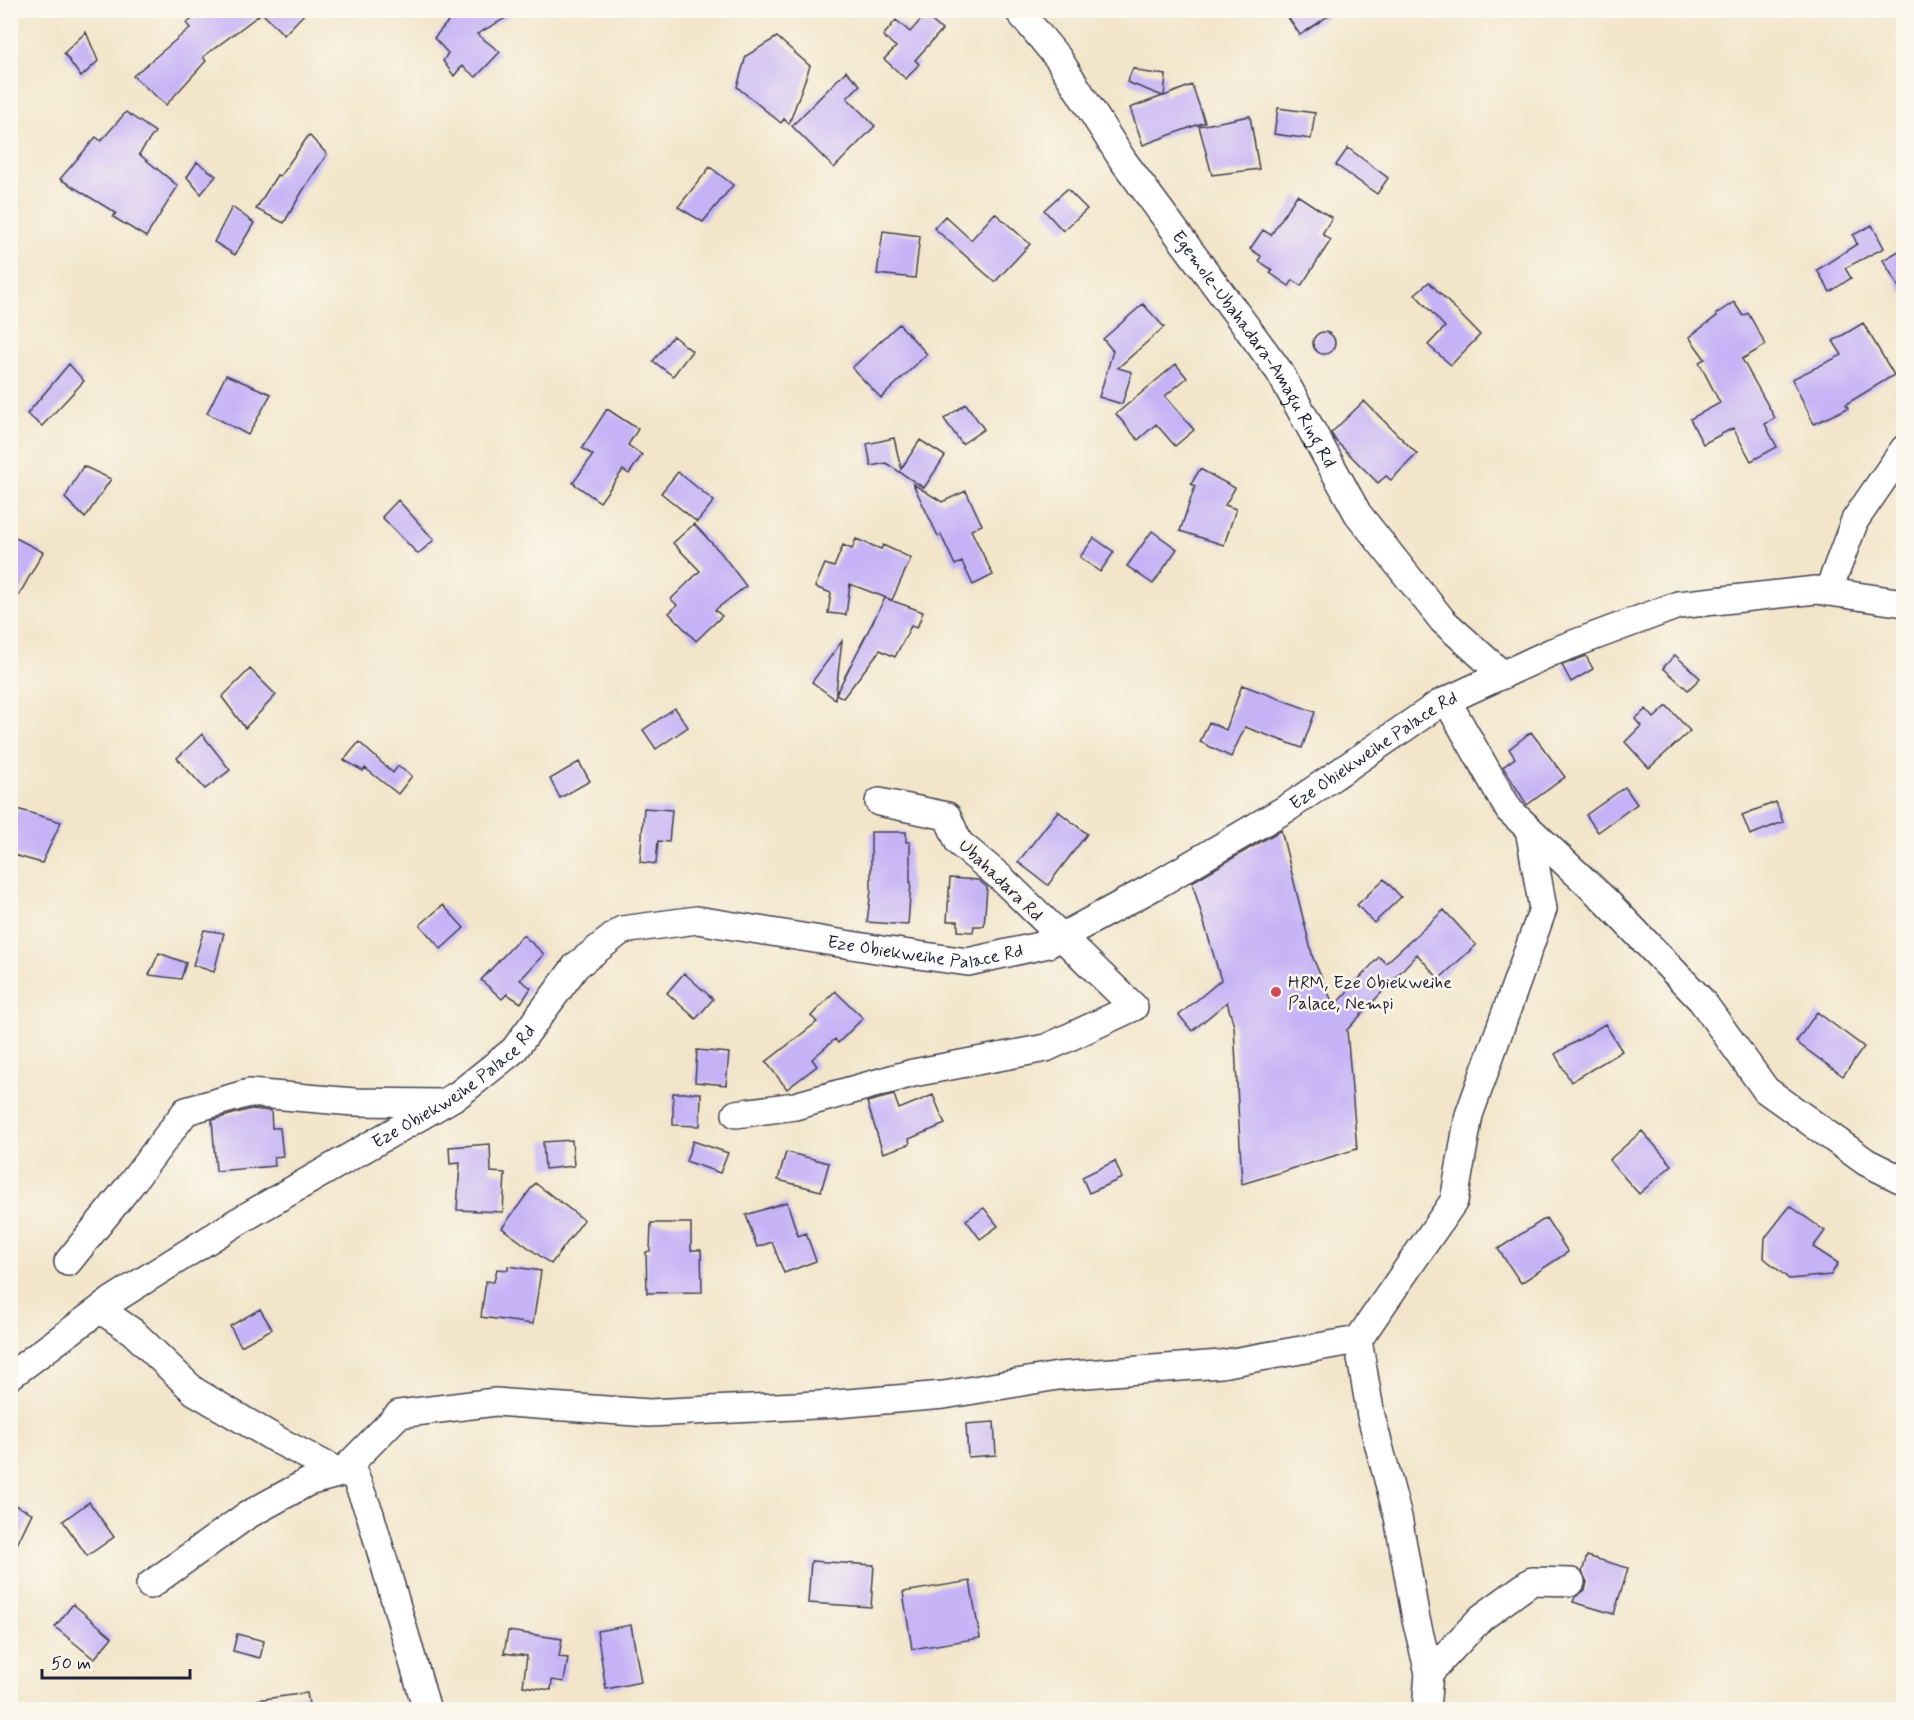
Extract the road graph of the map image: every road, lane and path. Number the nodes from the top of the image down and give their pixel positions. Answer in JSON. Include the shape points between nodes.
{"nodes":[{"id":1,"x":1018,"y":10,"type":"edge"},
{"id":2,"x":1904,"y":449,"type":"edge"},
{"id":3,"x":1828,"y":592,"type":"junction"},
{"id":4,"x":1904,"y":603,"type":"edge"},
{"id":5,"x":1503,"y":675,"type":"junction"},
{"id":6,"x":1447,"y":701,"type":"junction"},
{"id":7,"x":879,"y":802,"type":"dead end"},
{"id":8,"x":1529,"y":829,"type":"junction"},
{"id":9,"x":1061,"y":937,"type":"junction"},
{"id":10,"x":442,"y":1104,"type":"junction"},
{"id":11,"x":736,"y":1114,"type":"dead end"},
{"id":12,"x":1904,"y":1181,"type":"edge"},
{"id":13,"x":68,"y":1262,"type":"dead end"},
{"id":14,"x":101,"y":1310,"type":"junction"},
{"id":15,"x":1358,"y":1340,"type":"junction"},
{"id":16,"x":10,"y":1376,"type":"edge"},
{"id":17,"x":346,"y":1469,"type":"junction"},
{"id":18,"x":1571,"y":1582,"type":"dead end"},
{"id":19,"x":150,"y":1586,"type":"dead end"},
{"id":20,"x":1429,"y":1673,"type":"junction"},
{"id":21,"x":427,"y":1710,"type":"edge"},
{"id":22,"x":1426,"y":1710,"type":"edge"}],
"edges":[{"from":1,"to":5,"type":"street","name":"Egemole-Ubahadara-Amagu Ring Rd","via":[[1058,58],[1122,159],[1280,371],[1358,514],[1443,621]]},
{"from":2,"to":3,"type":"street","via":[[1855,520]]},
{"from":3,"to":4,"type":"street","name":"Eze Obiekweihe Palace Rd"},
{"from":3,"to":5,"type":"street","name":"Eze Obiekweihe Palace Rd","via":[[1678,604]]},
{"from":5,"to":6,"type":"street","name":"Eze Obiekweihe Palace Rd"},
{"from":6,"to":8,"type":"street","via":[[1509,810]]},
{"from":6,"to":9,"type":"street","name":"Eze Obiekweihe Palace Rd","via":[[1289,807]]},
{"from":7,"to":9,"type":"street","name":"Ubahadara Rd","via":[[947,816],[959,843]]},
{"from":8,"to":12,"type":"street","via":[[1606,901],[1702,1001],[1767,1090],[1866,1162]]},
{"from":8,"to":15,"type":"street","via":[[1543,909],[1469,1115],[1454,1201]]},
{"from":9,"to":10,"type":"street","name":"Eze Obiekweihe Palace Rd","via":[[1048,944],[969,962],[697,920],[622,930],[576,966],[514,1050]]},
{"from":9,"to":11,"type":"street","via":[[1134,1007],[1046,1048],[913,1073],[795,1106]]},
{"from":10,"to":13,"type":"street","via":[[354,1102],[249,1093],[186,1111]]},
{"from":10,"to":14,"type":"street","name":"Eze Obiekweihe Palace Rd","via":[[237,1222]]},
{"from":14,"to":16,"type":"street","name":"Eze Obiekweihe Palace Rd"},
{"from":14,"to":17,"type":"street","via":[[133,1332],[194,1391],[279,1441]]},
{"from":15,"to":17,"type":"street","via":[[1221,1364],[1058,1376],[944,1395],[836,1404],[649,1413],[495,1402],[399,1414]]},
{"from":15,"to":20,"type":"street","via":[[1371,1416],[1398,1517]]},
{"from":17,"to":19,"type":"street","via":[[308,1482],[246,1516]]},
{"from":17,"to":21,"type":"street","via":[[370,1514]]},
{"from":18,"to":20,"type":"street","via":[[1532,1581],[1481,1618]]},
{"from":20,"to":22,"type":"street"}]}
